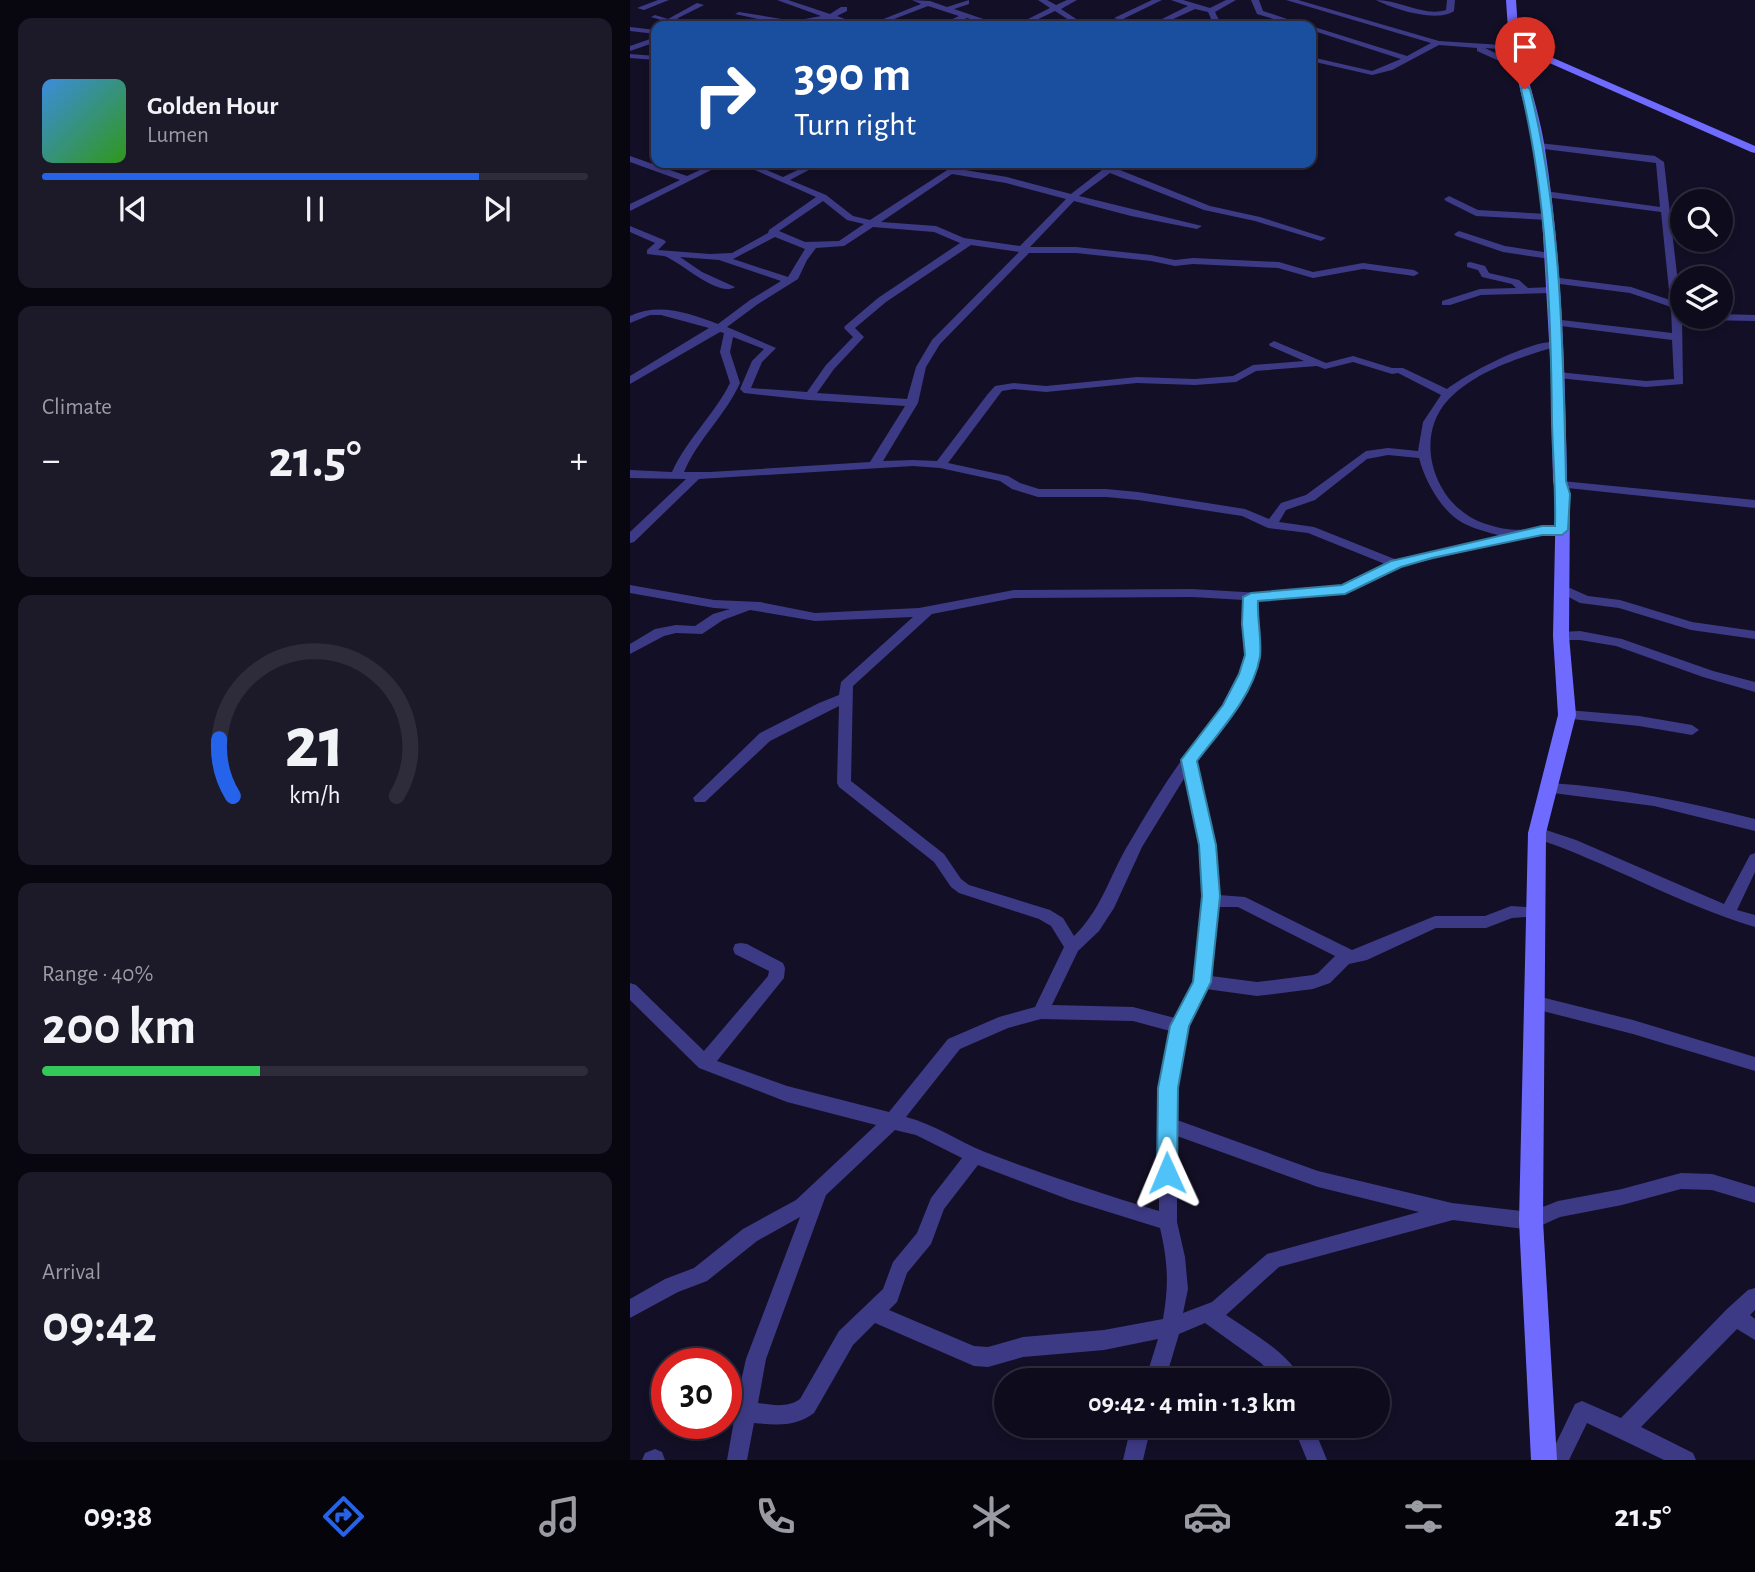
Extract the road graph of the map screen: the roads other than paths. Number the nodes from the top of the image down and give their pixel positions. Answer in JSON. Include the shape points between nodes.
{"nodes":[{"id":1,"x":665,"y":0,"type":"edge"},
{"id":2,"x":781,"y":0,"type":"edge"},
{"id":3,"x":916,"y":0,"type":"edge"},
{"id":4,"x":938,"y":0,"type":"edge"},
{"id":5,"x":1042,"y":0,"type":"edge"},
{"id":6,"x":1073,"y":0,"type":"edge"},
{"id":7,"x":1158,"y":0,"type":"edge"},
{"id":8,"x":1175,"y":0,"type":"edge"},
{"id":9,"x":1232,"y":0,"type":"edge"},
{"id":10,"x":1255,"y":0,"type":"edge"},
{"id":11,"x":1290,"y":0,"type":"edge"},
{"id":12,"x":1380,"y":0,"type":"edge"},
{"id":13,"x":1451,"y":0,"type":"edge"},
{"id":14,"x":1511,"y":0,"type":"edge"},
{"id":15,"x":966,"y":2,"type":"dead end"},
{"id":16,"x":818,"y":3,"type":"dead end"},
{"id":17,"x":928,"y":4,"type":"junction"},
{"id":18,"x":700,"y":5,"type":"dead end"},
{"id":19,"x":887,"y":5,"type":"dead end"},
{"id":20,"x":1195,"y":6,"type":"junction"},
{"id":21,"x":640,"y":8,"type":"dead end"},
{"id":22,"x":1056,"y":8,"type":"junction"},
{"id":23,"x":844,"y":9,"type":"dead end"},
{"id":24,"x":811,"y":10,"type":"junction"},
{"id":25,"x":911,"y":10,"type":"junction"},
{"id":26,"x":946,"y":10,"type":"junction"},
{"id":27,"x":1211,"y":11,"type":"junction"},
{"id":28,"x":739,"y":14,"type":"dead end"},
{"id":29,"x":831,"y":16,"type":"junction"},
{"id":30,"x":965,"y":16,"type":"junction"},
{"id":31,"x":1346,"y":16,"type":"junction"},
{"id":32,"x":655,"y":17,"type":"dead end"},
{"id":33,"x":1118,"y":18,"type":"dead end"},
{"id":34,"x":665,"y":21,"type":"edge"},
{"id":35,"x":672,"y":21,"type":"edge"},
{"id":36,"x":774,"y":21,"type":"edge"},
{"id":37,"x":810,"y":21,"type":"edge"},
{"id":38,"x":846,"y":21,"type":"edge"},
{"id":39,"x":883,"y":21,"type":"edge"},
{"id":40,"x":954,"y":21,"type":"edge"},
{"id":41,"x":982,"y":21,"type":"edge"},
{"id":42,"x":1029,"y":21,"type":"edge"},
{"id":43,"x":1076,"y":21,"type":"edge"},
{"id":44,"x":1163,"y":21,"type":"edge"},
{"id":45,"x":1216,"y":21,"type":"edge"},
{"id":46,"x":1288,"y":21,"type":"edge"},
{"id":47,"x":1337,"y":21,"type":"dead end"},
{"id":48,"x":1328,"y":26,"type":"dead end"},
{"id":49,"x":630,"y":29,"type":"edge"},
{"id":50,"x":651,"y":31,"type":"edge"},
{"id":51,"x":1316,"y":31,"type":"edge"},
{"id":52,"x":1316,"y":33,"type":"edge"},
{"id":53,"x":651,"y":41,"type":"edge"},
{"id":54,"x":1438,"y":43,"type":"junction"},
{"id":55,"x":1472,"y":46,"type":"junction"},
{"id":56,"x":1514,"y":46,"type":"junction"},
{"id":57,"x":630,"y":49,"type":"edge"},
{"id":58,"x":630,"y":56,"type":"edge"},
{"id":59,"x":651,"y":58,"type":"edge"},
{"id":60,"x":1406,"y":58,"type":"junction"},
{"id":61,"x":1316,"y":60,"type":"edge"},
{"id":62,"x":1520,"y":67,"type":"junction"},
{"id":63,"x":1539,"y":146,"type":"junction"},
{"id":64,"x":1755,"y":150,"type":"edge"},
{"id":65,"x":630,"y":159,"type":"edge"},
{"id":66,"x":651,"y":166,"type":"edge"},
{"id":67,"x":655,"y":168,"type":"edge"},
{"id":68,"x":710,"y":168,"type":"edge"},
{"id":69,"x":755,"y":168,"type":"edge"},
{"id":70,"x":808,"y":168,"type":"edge"},
{"id":71,"x":956,"y":168,"type":"edge"},
{"id":72,"x":1109,"y":168,"type":"edge"},
{"id":73,"x":1117,"y":168,"type":"edge"},
{"id":74,"x":952,"y":171,"type":"junction"},
{"id":75,"x":686,"y":179,"type":"junction"},
{"id":76,"x":783,"y":180,"type":"junction"},
{"id":77,"x":1545,"y":194,"type":"junction"},
{"id":78,"x":823,"y":197,"type":"junction"},
{"id":79,"x":1073,"y":197,"type":"junction"},
{"id":80,"x":630,"y":199,"type":"edge"},
{"id":81,"x":1449,"y":199,"type":"dead end"},
{"id":82,"x":641,"y":202,"type":"junction"},
{"id":83,"x":630,"y":208,"type":"edge"},
{"id":84,"x":1665,"y":211,"type":"junction"},
{"id":85,"x":1548,"y":217,"type":"junction"},
{"id":86,"x":873,"y":224,"type":"junction"},
{"id":87,"x":1196,"y":226,"type":"dead end"},
{"id":88,"x":630,"y":229,"type":"edge"},
{"id":89,"x":773,"y":234,"type":"junction"},
{"id":90,"x":1459,"y":234,"type":"dead end"},
{"id":91,"x":1321,"y":238,"type":"dead end"},
{"id":92,"x":969,"y":242,"type":"junction"},
{"id":93,"x":679,"y":244,"type":"dead end"},
{"id":94,"x":804,"y":245,"type":"junction"},
{"id":95,"x":1024,"y":250,"type":"junction"},
{"id":96,"x":667,"y":254,"type":"junction"},
{"id":97,"x":1550,"y":256,"type":"junction"},
{"id":98,"x":717,"y":257,"type":"junction"},
{"id":99,"x":1470,"y":265,"type":"dead end"},
{"id":100,"x":1672,"y":266,"type":"edge"},
{"id":101,"x":1414,"y":273,"type":"dead end"},
{"id":102,"x":789,"y":281,"type":"junction"},
{"id":103,"x":1552,"y":285,"type":"junction"},
{"id":104,"x":730,"y":287,"type":"dead end"},
{"id":105,"x":1525,"y":289,"type":"junction"},
{"id":106,"x":1446,"y":303,"type":"dead end"},
{"id":107,"x":1670,"y":308,"type":"edge"},
{"id":108,"x":1733,"y":318,"type":"edge"},
{"id":109,"x":1755,"y":318,"type":"edge"},
{"id":110,"x":630,"y":320,"type":"edge"},
{"id":111,"x":1553,"y":322,"type":"junction"},
{"id":112,"x":1677,"y":329,"type":"edge"},
{"id":113,"x":721,"y":330,"type":"junction"},
{"id":114,"x":1677,"y":337,"type":"junction"},
{"id":115,"x":1275,"y":344,"type":"dead end"},
{"id":116,"x":1554,"y":344,"type":"junction"},
{"id":117,"x":1320,"y":363,"type":"junction"},
{"id":118,"x":1558,"y":375,"type":"junction"},
{"id":119,"x":630,"y":381,"type":"edge"},
{"id":120,"x":1448,"y":394,"type":"junction"},
{"id":121,"x":809,"y":397,"type":"junction"},
{"id":122,"x":912,"y":403,"type":"junction"},
{"id":123,"x":1424,"y":455,"type":"junction"},
{"id":124,"x":940,"y":465,"type":"junction"},
{"id":125,"x":874,"y":466,"type":"junction"},
{"id":126,"x":630,"y":474,"type":"edge"},
{"id":127,"x":676,"y":476,"type":"junction"},
{"id":128,"x":696,"y":476,"type":"junction"},
{"id":129,"x":1562,"y":485,"type":"junction"},
{"id":130,"x":1755,"y":504,"type":"edge"},
{"id":131,"x":1272,"y":524,"type":"junction"},
{"id":132,"x":1562,"y":530,"type":"junction"},
{"id":133,"x":1519,"y":535,"type":"junction"},
{"id":134,"x":630,"y":539,"type":"edge"},
{"id":135,"x":1396,"y":564,"type":"junction"},
{"id":136,"x":630,"y":589,"type":"edge"},
{"id":137,"x":1563,"y":589,"type":"junction"},
{"id":138,"x":1251,"y":597,"type":"junction"},
{"id":139,"x":760,"y":606,"type":"junction"},
{"id":140,"x":928,"y":610,"type":"junction"},
{"id":141,"x":1755,"y":635,"type":"edge"},
{"id":142,"x":1561,"y":636,"type":"junction"},
{"id":143,"x":630,"y":650,"type":"edge"},
{"id":144,"x":1755,"y":687,"type":"edge"},
{"id":145,"x":846,"y":698,"type":"junction"},
{"id":146,"x":1567,"y":715,"type":"junction"},
{"id":147,"x":1692,"y":730,"type":"dead end"},
{"id":148,"x":1189,"y":760,"type":"junction"},
{"id":149,"x":1550,"y":788,"type":"junction"},
{"id":150,"x":700,"y":798,"type":"dead end"},
{"id":151,"x":1755,"y":825,"type":"edge"},
{"id":152,"x":1537,"y":833,"type":"junction"},
{"id":153,"x":1755,"y":859,"type":"edge"},
{"id":154,"x":1211,"y":901,"type":"junction"},
{"id":155,"x":1534,"y":912,"type":"junction"},
{"id":156,"x":1728,"y":914,"type":"junction"},
{"id":157,"x":1755,"y":921,"type":"edge"},
{"id":158,"x":1072,"y":947,"type":"junction"},
{"id":159,"x":741,"y":949,"type":"dead end"},
{"id":160,"x":1351,"y":957,"type":"junction"},
{"id":161,"x":1202,"y":982,"type":"junction"},
{"id":162,"x":630,"y":990,"type":"edge"},
{"id":163,"x":1533,"y":1002,"type":"junction"},
{"id":164,"x":1041,"y":1012,"type":"junction"},
{"id":165,"x":1180,"y":1026,"type":"junction"},
{"id":166,"x":705,"y":1063,"type":"junction"},
{"id":167,"x":1755,"y":1064,"type":"edge"},
{"id":168,"x":894,"y":1119,"type":"junction"},
{"id":169,"x":1166,"y":1124,"type":"junction"},
{"id":170,"x":975,"y":1156,"type":"junction"},
{"id":171,"x":818,"y":1192,"type":"junction"},
{"id":172,"x":1755,"y":1195,"type":"edge"},
{"id":173,"x":1453,"y":1211,"type":"junction"},
{"id":174,"x":1531,"y":1221,"type":"junction"},
{"id":175,"x":1168,"y":1222,"type":"junction"},
{"id":176,"x":1755,"y":1297,"type":"edge"},
{"id":177,"x":630,"y":1309,"type":"edge"},
{"id":178,"x":874,"y":1313,"type":"junction"},
{"id":179,"x":1208,"y":1314,"type":"junction"},
{"id":180,"x":1734,"y":1316,"type":"junction"},
{"id":181,"x":1171,"y":1327,"type":"junction"},
{"id":182,"x":1755,"y":1330,"type":"edge"},
{"id":183,"x":1159,"y":1368,"type":"edge"},
{"id":184,"x":1280,"y":1368,"type":"edge"},
{"id":185,"x":744,"y":1412,"type":"junction"},
{"id":186,"x":1624,"y":1430,"type":"junction"},
{"id":187,"x":1138,"y":1438,"type":"edge"},
{"id":188,"x":1308,"y":1438,"type":"edge"},
{"id":189,"x":737,"y":1460,"type":"edge"},
{"id":190,"x":1133,"y":1460,"type":"edge"},
{"id":191,"x":1317,"y":1460,"type":"edge"},
{"id":192,"x":1544,"y":1460,"type":"edge"},
{"id":193,"x":1558,"y":1460,"type":"edge"},
{"id":194,"x":1686,"y":1460,"type":"edge"}],
"edges":[{"from":1,"to":21,"type":"street"},
{"from":2,"to":24,"type":"street"},
{"from":3,"to":17,"type":"street"},
{"from":4,"to":17,"type":"street"},
{"from":5,"to":22,"type":"street"},
{"from":6,"to":22,"type":"street"},
{"from":7,"to":33,"type":"street"},
{"from":8,"to":20,"type":"street"},
{"from":9,"to":27,"type":"street"},
{"from":10,"to":46,"type":"street","via":[[1260,12]]},
{"from":11,"to":31,"type":"street"},
{"from":12,"to":13,"type":"street","via":[[1436,15],[1450,11]]},
{"from":14,"to":56,"type":"street"},
{"from":15,"to":26,"type":"street"},
{"from":16,"to":24,"type":"street"},
{"from":17,"to":25,"type":"street"},
{"from":17,"to":26,"type":"street"},
{"from":18,"to":35,"type":"street"},
{"from":19,"to":25,"type":"street"},
{"from":20,"to":27,"type":"street"},
{"from":20,"to":44,"type":"street"},
{"from":22,"to":42,"type":"street"},
{"from":22,"to":43,"type":"street"},
{"from":23,"to":29,"type":"street"},
{"from":24,"to":29,"type":"street"},
{"from":25,"to":39,"type":"street"},
{"from":26,"to":30,"type":"street"},
{"from":27,"to":45,"type":"street"},
{"from":28,"to":36,"type":"street"},
{"from":29,"to":37,"type":"street"},
{"from":29,"to":38,"type":"street"},
{"from":30,"to":40,"type":"street"},
{"from":30,"to":41,"type":"street"},
{"from":31,"to":47,"type":"street"},
{"from":31,"to":54,"type":"street"},
{"from":32,"to":34,"type":"street"},
{"from":48,"to":51,"type":"street"},
{"from":49,"to":50,"type":"street"},
{"from":52,"to":60,"type":"street"},
{"from":53,"to":57,"type":"street"},
{"from":54,"to":55,"type":"street"},
{"from":54,"to":60,"type":"street"},
{"from":55,"to":56,"type":"street"},
{"from":55,"to":62,"type":"street"},
{"from":56,"to":62,"type":"street"},
{"from":56,"to":64,"type":"street"},
{"from":58,"to":59,"type":"street"},
{"from":60,"to":61,"type":"street","via":[[1371,73]]},
{"from":62,"to":63,"type":"street"},
{"from":63,"to":77,"type":"street"},
{"from":63,"to":84,"type":"street","via":[[1658,160]]},
{"from":65,"to":66,"type":"street"},
{"from":67,"to":75,"type":"street"},
{"from":68,"to":75,"type":"street"},
{"from":69,"to":76,"type":"street"},
{"from":70,"to":76,"type":"street"},
{"from":71,"to":74,"type":"street"},
{"from":72,"to":79,"type":"street"},
{"from":73,"to":91,"type":"street","via":[[1207,208]]},
{"from":74,"to":79,"type":"street"},
{"from":74,"to":86,"type":"street"},
{"from":75,"to":82,"type":"street"},
{"from":76,"to":78,"type":"street"},
{"from":77,"to":84,"type":"street"},
{"from":77,"to":85,"type":"street"},
{"from":78,"to":86,"type":"street","via":[[843,215]]},
{"from":78,"to":89,"type":"street"},
{"from":79,"to":87,"type":"street"},
{"from":79,"to":95,"type":"street"},
{"from":80,"to":82,"type":"street"},
{"from":81,"to":85,"type":"street","via":[[1476,213]]},
{"from":82,"to":83,"type":"street"},
{"from":84,"to":100,"type":"street"},
{"from":85,"to":97,"type":"street"},
{"from":86,"to":92,"type":"street","via":[[936,229]]},
{"from":86,"to":94,"type":"street","via":[[841,244]]},
{"from":88,"to":96,"type":"street","via":[[661,242],[650,252]]},
{"from":89,"to":94,"type":"street"},
{"from":89,"to":98,"type":"street","via":[[739,254]]},
{"from":90,"to":97,"type":"street","via":[[1503,249]]},
{"from":92,"to":95,"type":"street"},
{"from":92,"to":121,"type":"street","via":[[882,300],[849,328],[859,337]]},
{"from":93,"to":98,"type":"street"},
{"from":94,"to":102,"type":"street","via":[[810,250]]},
{"from":95,"to":101,"type":"street","via":[[1076,250],[1175,263],[1279,265],[1314,275],[1363,266]]},
{"from":95,"to":122,"type":"street","via":[[936,342],[921,367]]},
{"from":96,"to":98,"type":"street"},
{"from":96,"to":104,"type":"street"},
{"from":97,"to":103,"type":"street"},
{"from":98,"to":102,"type":"street"},
{"from":99,"to":105,"type":"street"},
{"from":102,"to":113,"type":"street"},
{"from":103,"to":105,"type":"street"},
{"from":103,"to":107,"type":"street","via":[[1631,290]]},
{"from":103,"to":111,"type":"street"},
{"from":105,"to":106,"type":"street","via":[[1480,292]]},
{"from":108,"to":109,"type":"street"},
{"from":110,"to":113,"type":"street","via":[[660,312]]},
{"from":111,"to":114,"type":"street"},
{"from":111,"to":116,"type":"street"},
{"from":112,"to":114,"type":"street"},
{"from":113,"to":119,"type":"street"},
{"from":113,"to":121,"type":"street","via":[[772,349],[758,361],[745,390]]},
{"from":113,"to":127,"type":"street","via":[[735,383],[725,406],[697,436]]},
{"from":114,"to":118,"type":"street","via":[[1679,382]]},
{"from":115,"to":117,"type":"street"},
{"from":116,"to":118,"type":"street"},
{"from":116,"to":120,"type":"street","via":[[1472,378]]},
{"from":117,"to":120,"type":"street","via":[[1328,366],[1357,359],[1403,371]]},
{"from":117,"to":124,"type":"street","via":[[1253,368],[1236,379],[999,388]]},
{"from":118,"to":129,"type":"street"},
{"from":120,"to":123,"type":"street","via":[[1430,419]]},
{"from":121,"to":122,"type":"street"},
{"from":122,"to":125,"type":"street"},
{"from":123,"to":131,"type":"street","via":[[1373,452],[1361,456],[1306,500],[1288,502]]},
{"from":123,"to":133,"type":"street","via":[[1453,511],[1468,522]]},
{"from":124,"to":125,"type":"street"},
{"from":124,"to":131,"type":"street","via":[[1004,478],[1038,493],[1106,493],[1179,501],[1245,513]]},
{"from":125,"to":128,"type":"street"},
{"from":126,"to":127,"type":"street"},
{"from":127,"to":128,"type":"street"},
{"from":128,"to":134,"type":"street"},
{"from":129,"to":130,"type":"street"},
{"from":129,"to":132,"type":"street"},
{"from":131,"to":135,"type":"street","via":[[1310,530]]},
{"from":132,"to":133,"type":"street"},
{"from":132,"to":137,"type":"street"},
{"from":133,"to":135,"type":"street"},
{"from":135,"to":138,"type":"street","via":[[1345,590]]},
{"from":136,"to":139,"type":"street","via":[[714,604]]},
{"from":137,"to":141,"type":"street","via":[[1585,600],[1620,604],[1690,626]]},
{"from":137,"to":142,"type":"street"},
{"from":138,"to":140,"type":"street","via":[[1014,594]]},
{"from":138,"to":148,"type":"street","via":[[1253,655],[1246,674],[1229,708]]},
{"from":139,"to":140,"type":"street","via":[[815,617]]},
{"from":139,"to":143,"type":"street","via":[[718,617],[698,631],[660,632]]},
{"from":140,"to":145,"type":"street","via":[[855,675],[846,685]]},
{"from":142,"to":144,"type":"street","via":[[1581,634],[1609,641]]},
{"from":142,"to":146,"type":"street"},
{"from":145,"to":150,"type":"street","via":[[765,737]]},
{"from":145,"to":158,"type":"street","via":[[844,783],[939,858],[964,889],[1044,914],[1057,922]]},
{"from":146,"to":147,"type":"street"},
{"from":146,"to":149,"type":"street"},
{"from":148,"to":154,"type":"street","via":[[1207,845]]},
{"from":148,"to":158,"type":"street","via":[[1135,845],[1108,904]]},
{"from":149,"to":151,"type":"street","via":[[1657,801]]},
{"from":149,"to":152,"type":"street"},
{"from":152,"to":155,"type":"street"},
{"from":152,"to":156,"type":"street"},
{"from":153,"to":156,"type":"street"},
{"from":154,"to":160,"type":"street","via":[[1240,901]]},
{"from":154,"to":161,"type":"street"},
{"from":155,"to":160,"type":"street","via":[[1511,912],[1486,922],[1435,922]]},
{"from":155,"to":163,"type":"street"},
{"from":156,"to":157,"type":"street"},
{"from":158,"to":164,"type":"street"},
{"from":159,"to":166,"type":"street","via":[[777,968],[776,978]]},
{"from":160,"to":161,"type":"street","via":[[1313,982],[1257,989]]},
{"from":161,"to":165,"type":"street"},
{"from":162,"to":166,"type":"street"},
{"from":163,"to":167,"type":"street"},
{"from":163,"to":174,"type":"street"},
{"from":164,"to":165,"type":"street","via":[[1133,1014]]},
{"from":164,"to":168,"type":"street","via":[[954,1044]]},
{"from":165,"to":169,"type":"street"},
{"from":166,"to":168,"type":"street","via":[[788,1094]]},
{"from":168,"to":170,"type":"street"},
{"from":168,"to":171,"type":"street"},
{"from":169,"to":173,"type":"street","via":[[1318,1178]]},
{"from":169,"to":175,"type":"street"},
{"from":170,"to":175,"type":"street"},
{"from":170,"to":178,"type":"street","via":[[937,1204],[925,1238],[900,1268],[890,1296]]},
{"from":171,"to":177,"type":"street","via":[[750,1235],[699,1275]]},
{"from":171,"to":185,"type":"street","via":[[756,1359]]},
{"from":172,"to":174,"type":"street","via":[[1712,1182],[1681,1181],[1558,1209]]},
{"from":173,"to":174,"type":"street"},
{"from":173,"to":179,"type":"street","via":[[1274,1260]]},
{"from":174,"to":192,"type":"street"},
{"from":175,"to":181,"type":"street","via":[[1178,1275]]},
{"from":176,"to":180,"type":"street"},
{"from":178,"to":181,"type":"street","via":[[974,1356],[988,1357],[1023,1347],[1104,1340]]},
{"from":178,"to":185,"type":"street","via":[[846,1338],[801,1412]]},
{"from":179,"to":181,"type":"street"},
{"from":179,"to":184,"type":"street"},
{"from":180,"to":182,"type":"street"},
{"from":180,"to":186,"type":"street"},
{"from":181,"to":183,"type":"street"},
{"from":185,"to":189,"type":"street"},
{"from":186,"to":193,"type":"street","via":[[1582,1411]]},
{"from":186,"to":194,"type":"street"},
{"from":187,"to":190,"type":"street"},
{"from":188,"to":191,"type":"street"}]}
